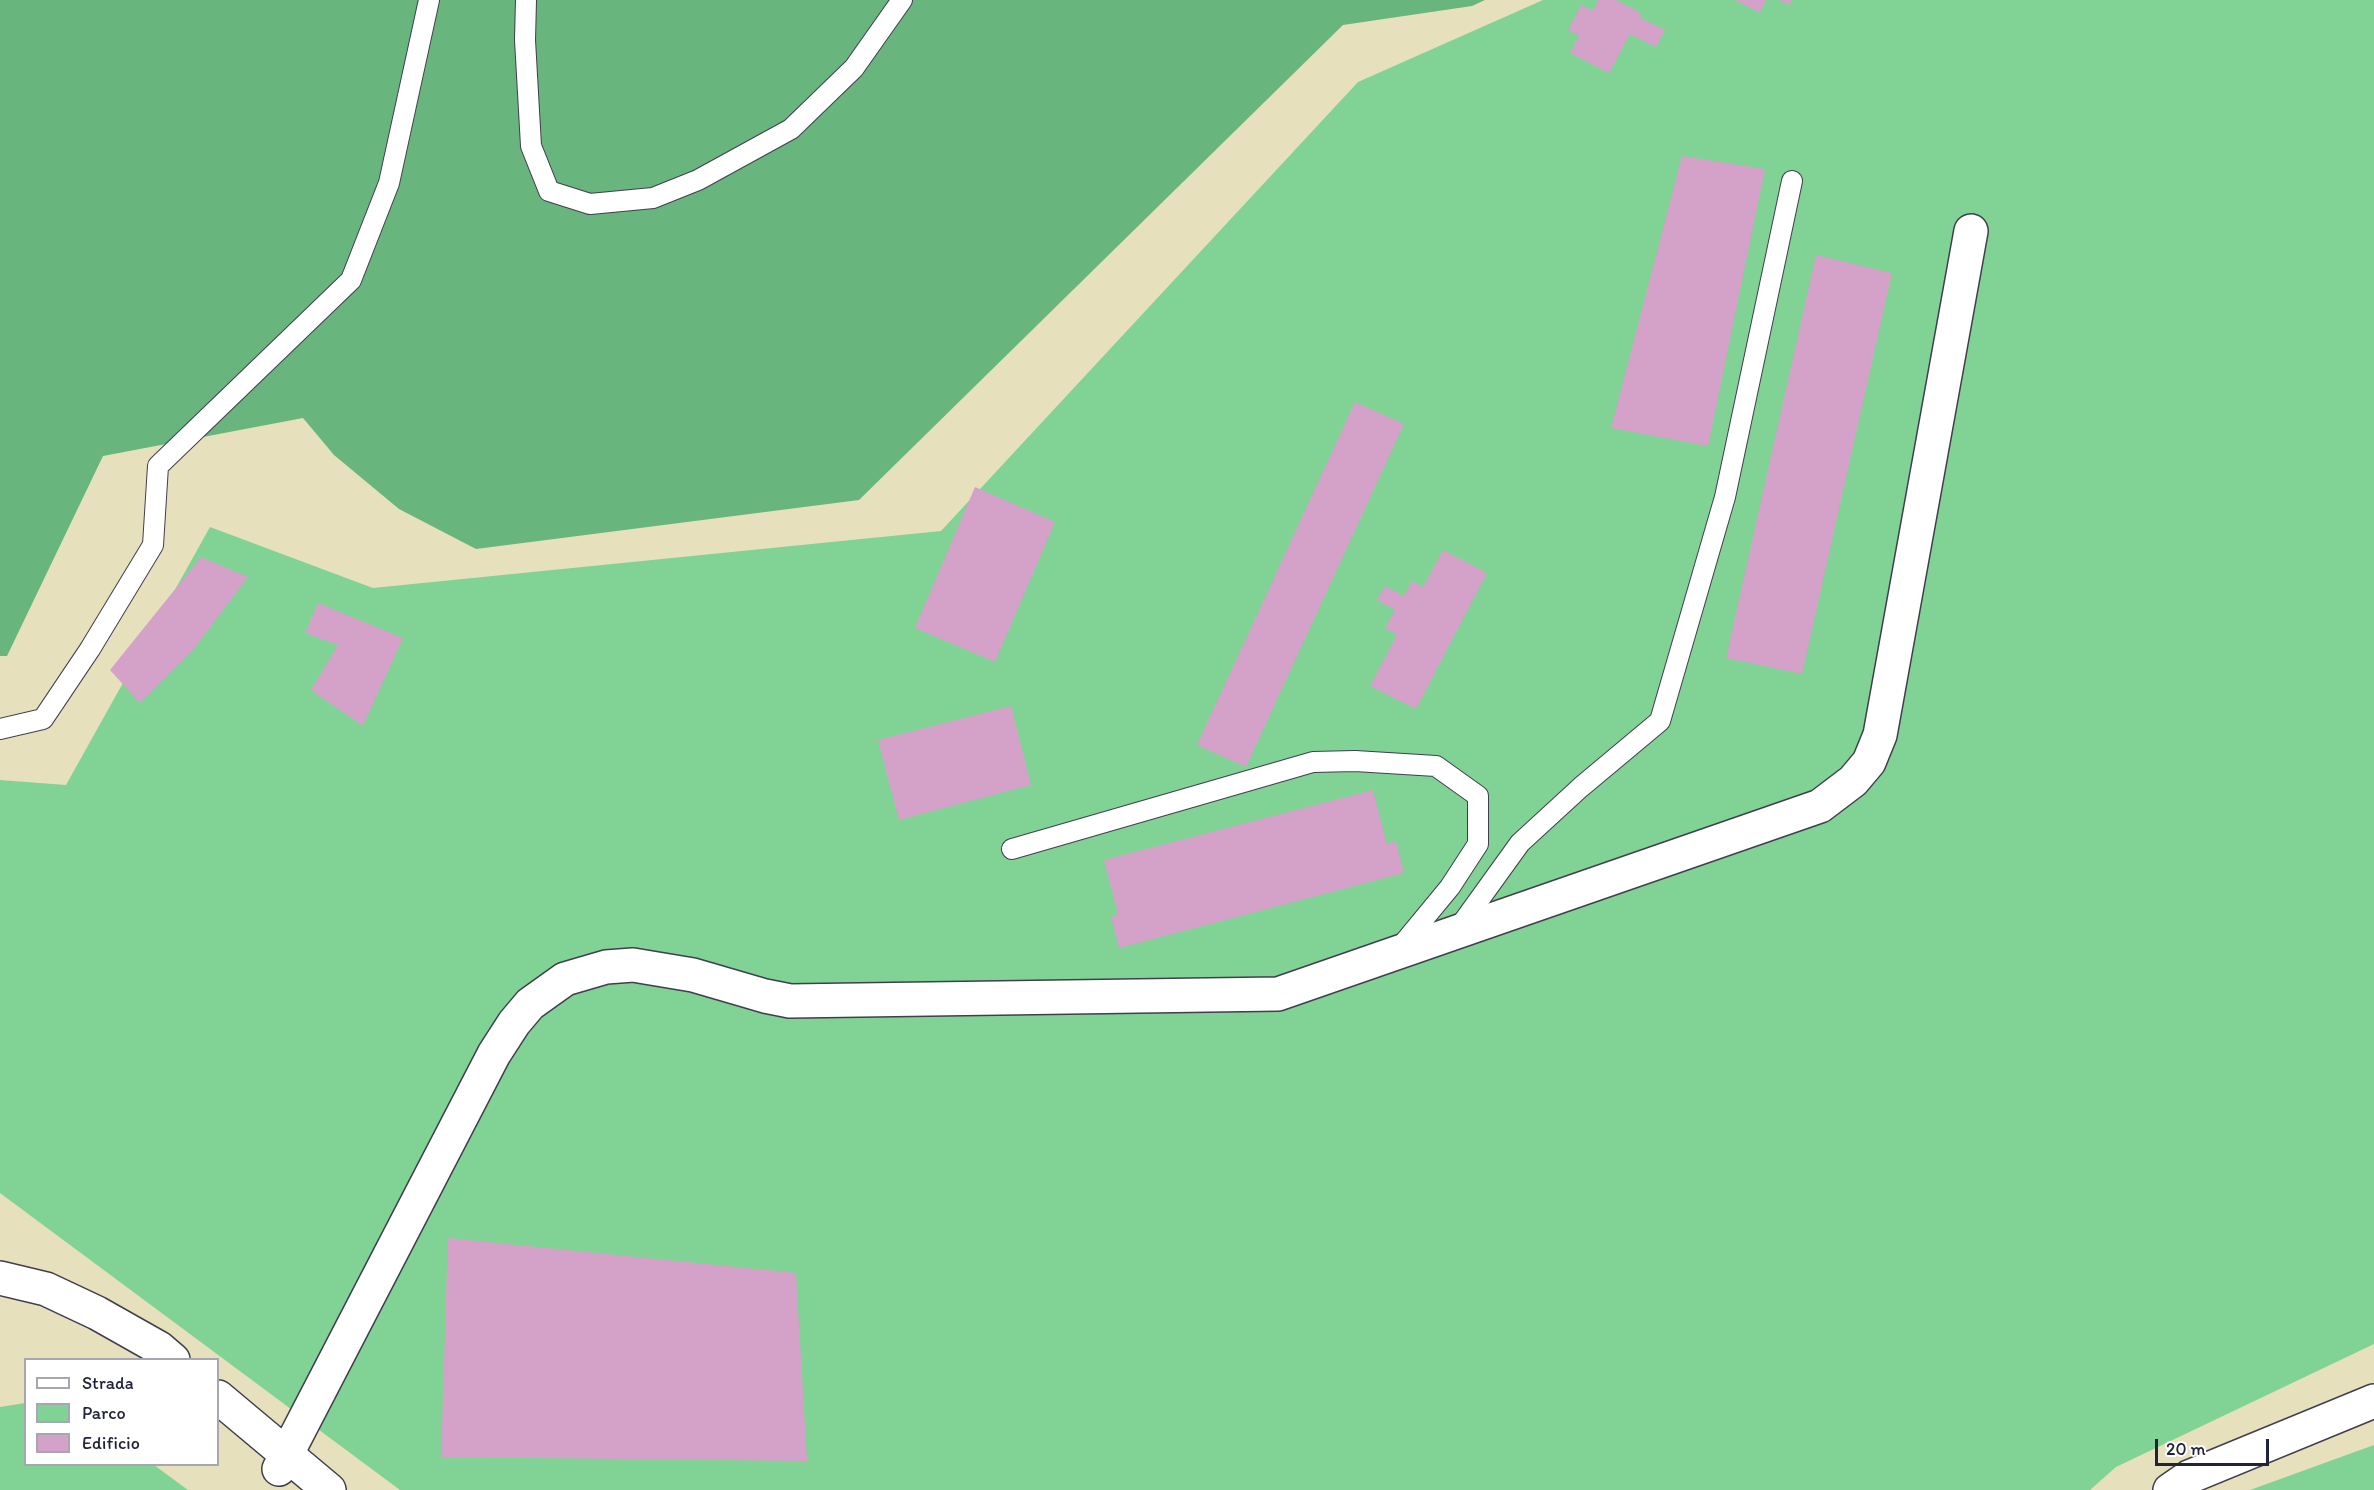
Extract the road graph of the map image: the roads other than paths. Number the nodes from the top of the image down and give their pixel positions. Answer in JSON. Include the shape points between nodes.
{"nodes":[{"id":1,"x":429,"y":0,"type":"edge"},
{"id":2,"x":526,"y":0,"type":"edge"},
{"id":3,"x":902,"y":0,"type":"edge"},
{"id":4,"x":1792,"y":181,"type":"dead end"},
{"id":5,"x":1971,"y":231,"type":"dead end"},
{"id":6,"x":0,"y":716,"type":"edge"},
{"id":7,"x":43,"y":719,"type":"junction"},
{"id":8,"x":0,"y":729,"type":"edge"},
{"id":9,"x":1012,"y":849,"type":"dead end"},
{"id":10,"x":1456,"y":932,"type":"junction"},
{"id":11,"x":1396,"y":952,"type":"junction"},
{"id":12,"x":0,"y":1278,"type":"edge"},
{"id":13,"x":0,"y":1299,"type":"edge"},
{"id":14,"x":140,"y":1358,"type":"edge"},
{"id":15,"x":172,"y":1358,"type":"edge"},
{"id":16,"x":219,"y":1398,"type":"edge"},
{"id":17,"x":2374,"y":1401,"type":"edge"},
{"id":18,"x":219,"y":1420,"type":"edge"},
{"id":19,"x":2374,"y":1423,"type":"edge"},
{"id":20,"x":283,"y":1462,"type":"junction"},
{"id":21,"x":305,"y":1490,"type":"edge"},
{"id":22,"x":329,"y":1490,"type":"edge"},
{"id":23,"x":2170,"y":1490,"type":"edge"},
{"id":24,"x":2210,"y":1490,"type":"edge"}],
"edges":[{"from":1,"to":7,"type":"lane","via":[[388,183],[351,280],[158,466],[153,545]]},
{"from":2,"to":3,"type":"lane","via":[[531,146],[549,191],[590,204],[653,198],[698,180],[791,129],[854,68]]},
{"from":4,"to":10,"type":"lane","via":[[1725,497],[1660,721],[1520,843]]},
{"from":5,"to":10,"type":"street","via":[[1880,735],[1869,762],[1853,781],[1820,806]]},
{"from":6,"to":7,"type":"lane"},
{"from":7,"to":8,"type":"lane"},
{"from":9,"to":11,"type":"lane","via":[[1313,762],[1436,766],[1478,796],[1478,844],[1450,887]]},
{"from":10,"to":11,"type":"street"},
{"from":11,"to":20,"type":"street","via":[[1278,994],[790,1001],[693,975],[633,965],[606,967],[565,980],[530,1004],[494,1054]]},
{"from":12,"to":15,"type":"street","via":[[46,1289],[117,1324]]},
{"from":13,"to":14,"type":"street","via":[[41,1306]]},
{"from":16,"to":20,"type":"street"},
{"from":17,"to":23,"type":"street","via":[[2188,1477]]},
{"from":18,"to":20,"type":"street"},
{"from":19,"to":24,"type":"street"},
{"from":20,"to":21,"type":"street"},
{"from":20,"to":22,"type":"street"}]}
